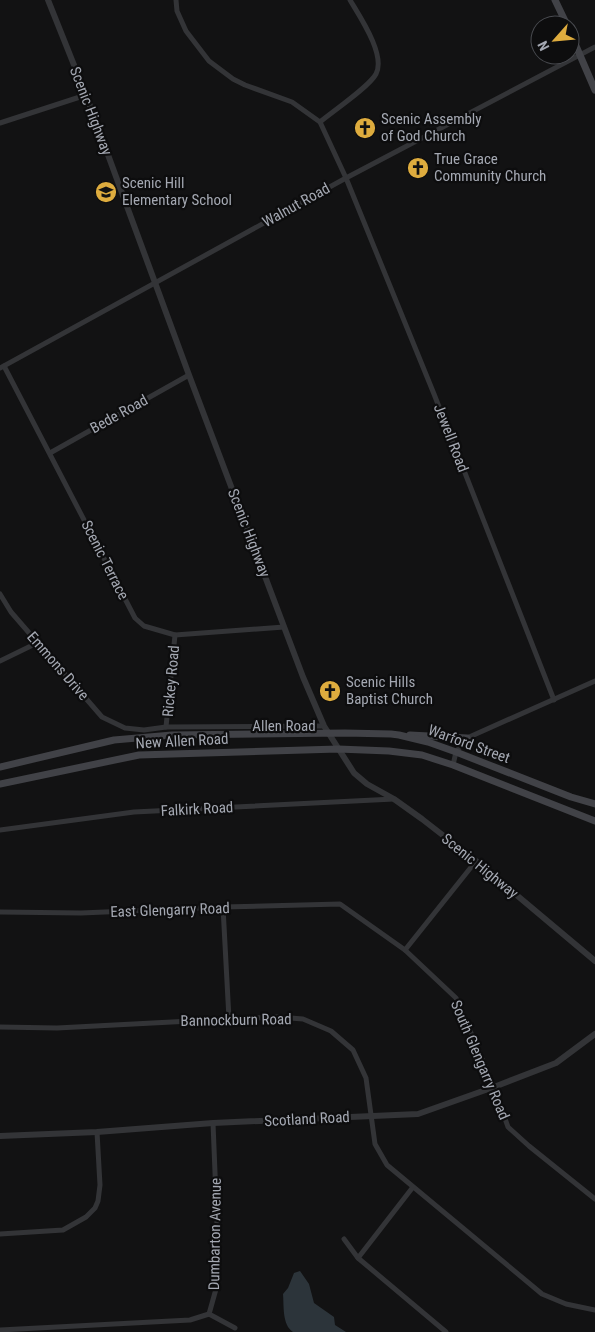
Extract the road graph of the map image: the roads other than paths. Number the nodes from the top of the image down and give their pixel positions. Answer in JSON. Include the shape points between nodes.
{"nodes":[{"id":1,"x":48,"y":0,"type":"edge"},
{"id":2,"x":176,"y":0,"type":"edge"},
{"id":3,"x":350,"y":0,"type":"edge"},
{"id":4,"x":555,"y":0,"type":"edge"},
{"id":5,"x":562,"y":15,"type":"edge"},
{"id":6,"x":595,"y":47,"type":"edge"},
{"id":7,"x":580,"y":54,"type":"joint"},
{"id":8,"x":559,"y":65,"type":"edge"},
{"id":9,"x":595,"y":90,"type":"edge"},
{"id":10,"x":86,"y":95,"type":"junction"},
{"id":11,"x":320,"y":122,"type":"junction"},
{"id":12,"x":0,"y":123,"type":"edge"},
{"id":13,"x":346,"y":178,"type":"junction"},
{"id":14,"x":154,"y":283,"type":"junction"},
{"id":15,"x":2,"y":367,"type":"edge"},
{"id":16,"x":189,"y":375,"type":"junction"},
{"id":17,"x":50,"y":453,"type":"junction"},
{"id":18,"x":0,"y":594,"type":"edge"},
{"id":19,"x":284,"y":627,"type":"junction"},
{"id":20,"x":175,"y":635,"type":"junction"},
{"id":21,"x":37,"y":643,"type":"junction"},
{"id":22,"x":0,"y":661,"type":"edge"},
{"id":23,"x":595,"y":681,"type":"edge"},
{"id":24,"x":554,"y":700,"type":"junction"},
{"id":25,"x":324,"y":726,"type":"junction"},
{"id":26,"x":166,"y":727,"type":"junction"},
{"id":27,"x":125,"y":728,"type":"joint"},
{"id":28,"x":329,"y":733,"type":"junction"},
{"id":29,"x":399,"y":735,"type":"junction"},
{"id":30,"x":468,"y":738,"type":"junction"},
{"id":31,"x":338,"y":749,"type":"junction"},
{"id":32,"x":456,"y":752,"type":"junction"},
{"id":33,"x":453,"y":765,"type":"junction"},
{"id":34,"x":0,"y":766,"type":"edge"},
{"id":35,"x":0,"y":784,"type":"edge"},
{"id":36,"x":394,"y":799,"type":"junction"},
{"id":37,"x":595,"y":804,"type":"edge"},
{"id":38,"x":595,"y":821,"type":"edge"},
{"id":39,"x":0,"y":830,"type":"edge"},
{"id":40,"x":476,"y":861,"type":"junction"},
{"id":41,"x":340,"y":904,"type":"joint"},
{"id":42,"x":223,"y":907,"type":"junction"},
{"id":43,"x":0,"y":912,"type":"edge"},
{"id":44,"x":405,"y":950,"type":"junction"},
{"id":45,"x":595,"y":961,"type":"edge"},
{"id":46,"x":229,"y":1018,"type":"junction"},
{"id":47,"x":0,"y":1027,"type":"edge"},
{"id":48,"x":595,"y":1034,"type":"edge"},
{"id":49,"x":494,"y":1087,"type":"junction"},
{"id":50,"x":372,"y":1115,"type":"junction"},
{"id":51,"x":213,"y":1123,"type":"junction"},
{"id":52,"x":96,"y":1132,"type":"junction"},
{"id":53,"x":0,"y":1136,"type":"edge"},
{"id":54,"x":413,"y":1187,"type":"junction"},
{"id":55,"x":594,"y":1197,"type":"edge"},
{"id":56,"x":0,"y":1234,"type":"edge"},
{"id":57,"x":344,"y":1239,"type":"dead end"},
{"id":58,"x":358,"y":1258,"type":"junction"},
{"id":59,"x":595,"y":1310,"type":"edge"},
{"id":60,"x":209,"y":1314,"type":"junction"},
{"id":61,"x":235,"y":1328,"type":"dead end"},
{"id":62,"x":0,"y":1330,"type":"edge"},
{"id":63,"x":446,"y":1332,"type":"edge"}],
"edges":[{"from":1,"to":10,"type":"street","name":"Scenic Highway"},
{"from":2,"to":11,"type":"street","via":[[186,31],[209,61],[233,79],[292,102]]},
{"from":3,"to":11,"type":"street","via":[[372,39],[378,57],[377,73],[370,83]]},
{"from":4,"to":5,"type":"main road"},
{"from":6,"to":7,"type":"street","name":"Walnut Road"},
{"from":7,"to":9,"type":"main road"},
{"from":8,"to":13,"type":"street","name":"Walnut Road"},
{"from":10,"to":12,"type":"street"},
{"from":10,"to":14,"type":"street","name":"Scenic Highway"},
{"from":11,"to":13,"type":"street","name":"Jewell Road"},
{"from":13,"to":14,"type":"street","name":"Walnut Road"},
{"from":13,"to":24,"type":"street","name":"Jewell Road"},
{"from":14,"to":15,"type":"street","name":"Walnut Road"},
{"from":14,"to":16,"type":"street","name":"Scenic Highway"},
{"from":15,"to":17,"type":"street","name":"Scenic Terrace"},
{"from":16,"to":17,"type":"street","name":"Bede Road"},
{"from":16,"to":19,"type":"street","name":"Scenic Highway"},
{"from":17,"to":20,"type":"street","name":"Scenic Terrace","via":[[135,618],[144,626]]},
{"from":18,"to":21,"type":"street","name":"Emmons Drive"},
{"from":19,"to":20,"type":"street","name":"Scenic Terrace"},
{"from":19,"to":25,"type":"street","name":"Scenic Highway"},
{"from":20,"to":26,"type":"street","name":"Rickey Road"},
{"from":21,"to":22,"type":"street"},
{"from":21,"to":27,"type":"street","name":"Emmons Drive","via":[[102,717]]},
{"from":23,"to":24,"type":"street"},
{"from":24,"to":30,"type":"street"},
{"from":25,"to":26,"type":"street","name":"Allen Road"},
{"from":25,"to":28,"type":"street","name":"Scenic Highway"},
{"from":26,"to":27,"type":"street","name":"Allen Road"},
{"from":28,"to":29,"type":"main road","name":"Warford Street"},
{"from":28,"to":31,"type":"street","name":"Scenic Highway"},
{"from":28,"to":34,"type":"main road","name":"New Allen Road","via":[[172,735],[114,740]]},
{"from":29,"to":30,"type":"main road"},
{"from":29,"to":32,"type":"main road","name":"Warford Street"},
{"from":30,"to":32,"type":"street"},
{"from":31,"to":33,"type":"main road","name":"Warford Street","via":[[422,755]]},
{"from":31,"to":35,"type":"main road","name":"New Allen Road","via":[[139,755]]},
{"from":31,"to":36,"type":"street","name":"Scenic Highway","via":[[367,784]]},
{"from":32,"to":33,"type":"street"},
{"from":32,"to":37,"type":"main road","name":"Warford Street"},
{"from":33,"to":38,"type":"main road","name":"Warford Street"},
{"from":36,"to":39,"type":"street","name":"Falkirk Road","via":[[134,812]]},
{"from":36,"to":40,"type":"street","name":"Scenic Highway"},
{"from":40,"to":44,"type":"street"},
{"from":40,"to":45,"type":"street","name":"Scenic Highway"},
{"from":41,"to":42,"type":"street","name":"East Glengarry Road"},
{"from":41,"to":44,"type":"street","name":"South Glengarry Road"},
{"from":42,"to":43,"type":"street","name":"East Glengarry Road","via":[[81,913]]},
{"from":42,"to":46,"type":"street"},
{"from":44,"to":49,"type":"street","name":"South Glengarry Road","via":[[456,998]]},
{"from":46,"to":47,"type":"street","name":"Bannockburn Road","via":[[57,1028]]},
{"from":46,"to":50,"type":"street","name":"Bannockburn Road","via":[[303,1020],[332,1031],[353,1050],[366,1078]]},
{"from":48,"to":49,"type":"street","name":"Scotland Road","via":[[556,1063]]},
{"from":49,"to":50,"type":"street","name":"Scotland Road","via":[[418,1114]]},
{"from":49,"to":55,"type":"street","name":"South Glengarry Road","via":[[508,1127]]},
{"from":50,"to":51,"type":"street","name":"Scotland Road"},
{"from":50,"to":54,"type":"street","name":"Bannockburn Road","via":[[375,1144],[387,1165]]},
{"from":51,"to":52,"type":"street","name":"Scotland Road"},
{"from":51,"to":60,"type":"street","name":"Dumbarton Avenue","via":[[217,1222],[213,1268],[216,1289]]},
{"from":52,"to":53,"type":"street","name":"Scotland Road"},
{"from":52,"to":56,"type":"street","via":[[100,1185],[95,1208],[63,1230]]},
{"from":54,"to":58,"type":"street"},
{"from":54,"to":59,"type":"street","name":"Bannockburn Road","via":[[542,1294],[566,1304]]},
{"from":57,"to":58,"type":"street"},
{"from":58,"to":63,"type":"street"},
{"from":60,"to":61,"type":"street"},
{"from":60,"to":62,"type":"street","via":[[190,1320]]}]}
